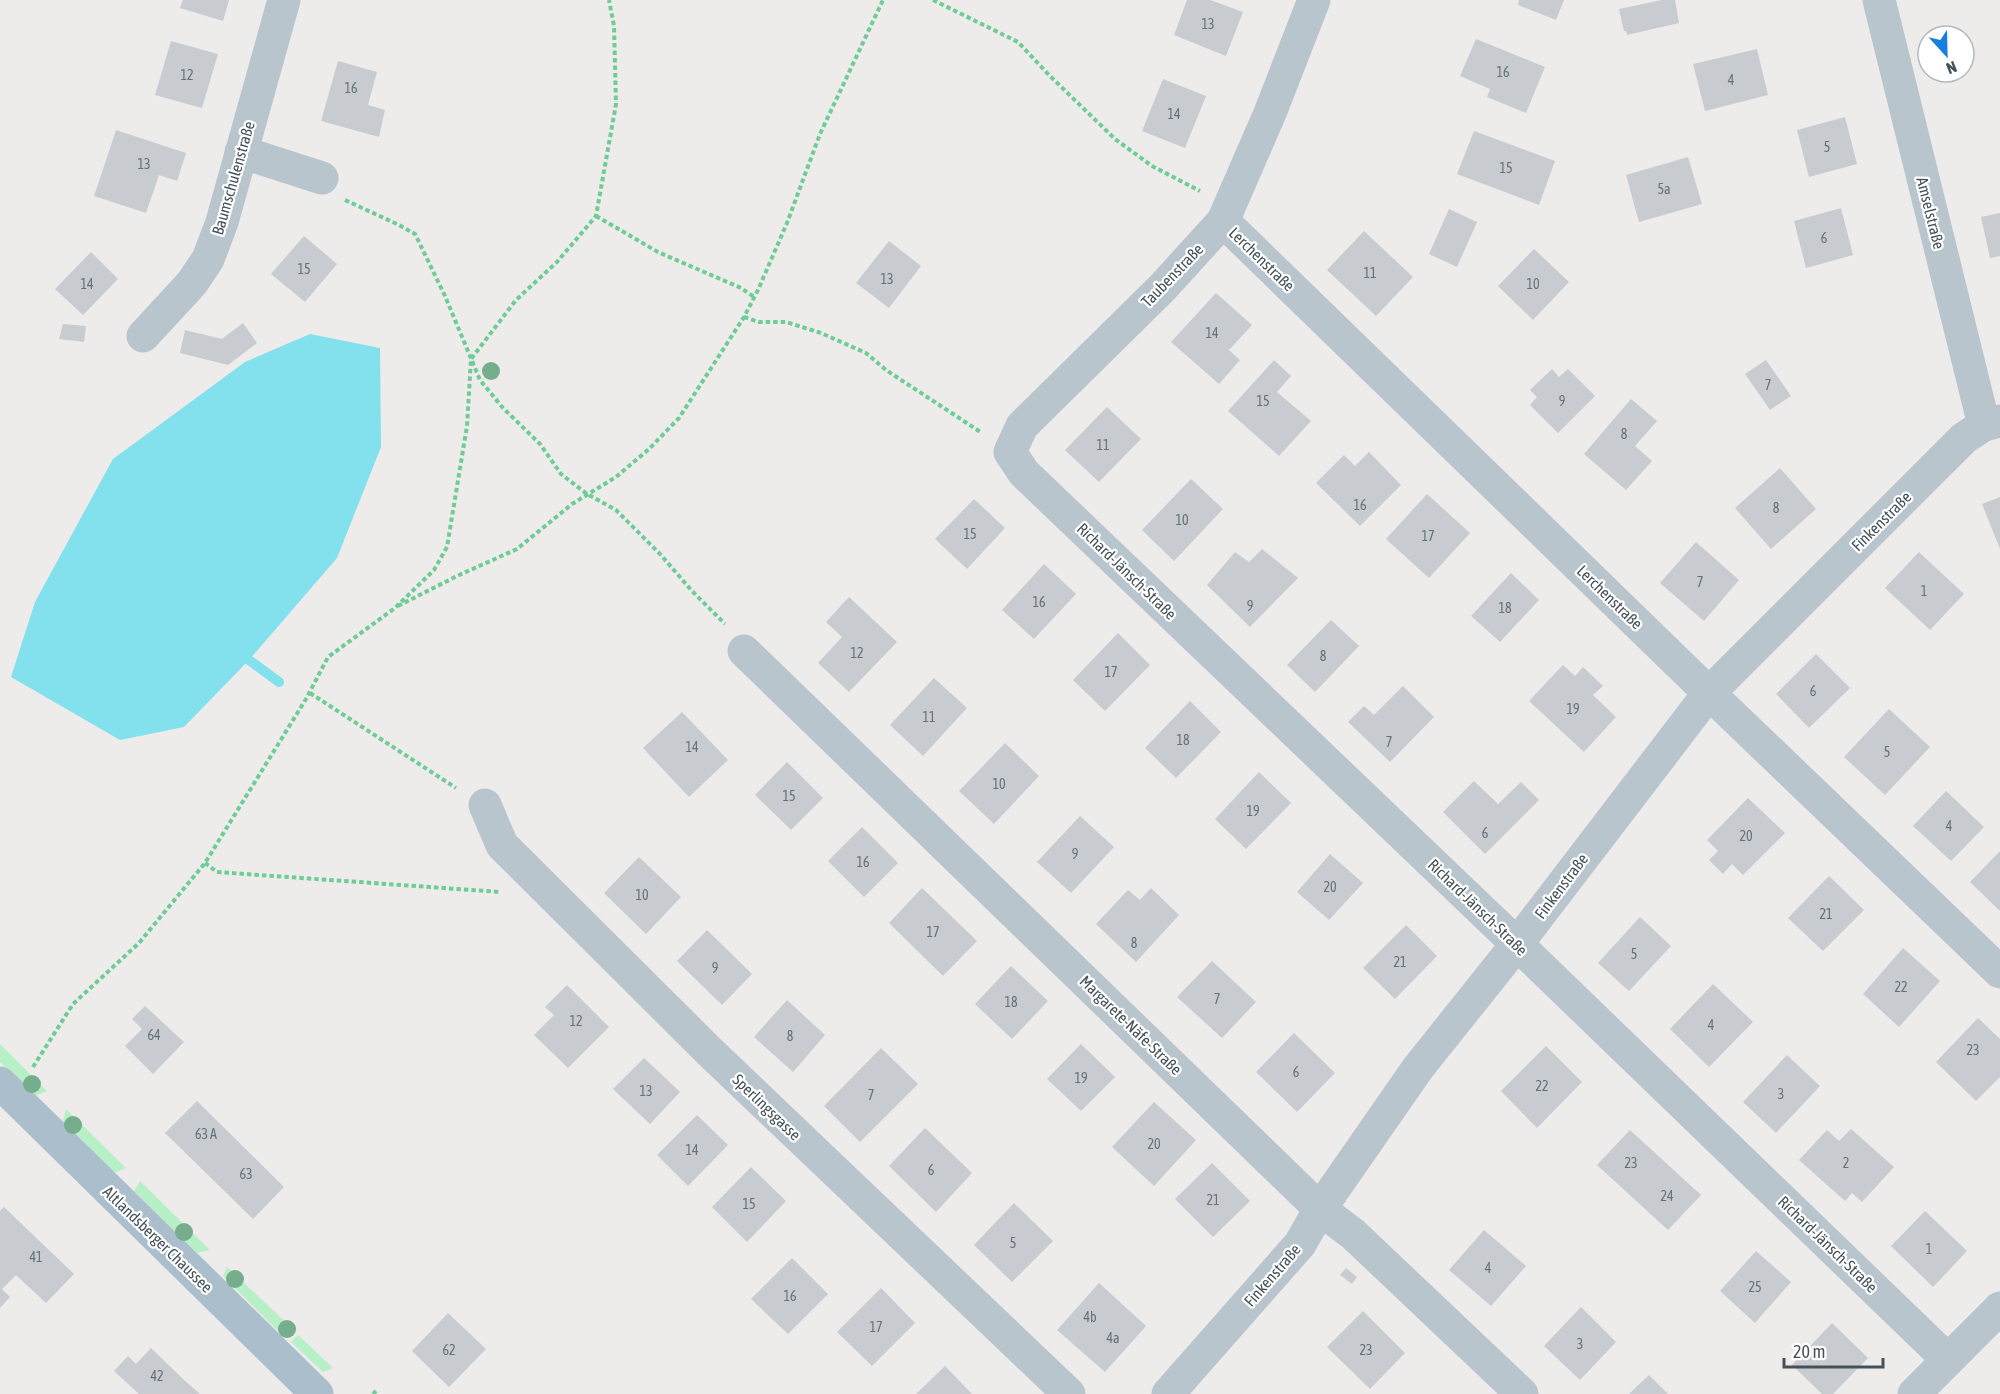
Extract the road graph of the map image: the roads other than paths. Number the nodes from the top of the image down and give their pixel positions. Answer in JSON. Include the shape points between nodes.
{"nodes":[{"id":1,"x":284,"y":0,"type":"edge"},
{"id":2,"x":1314,"y":0,"type":"edge"},
{"id":3,"x":1879,"y":0,"type":"edge"},
{"id":4,"x":241,"y":152,"type":"junction"},
{"id":5,"x":322,"y":178,"type":"road end"},
{"id":6,"x":1226,"y":214,"type":"junction"},
{"id":7,"x":143,"y":336,"type":"dead end"},
{"id":8,"x":1992,"y":423,"type":"edge"},
{"id":9,"x":1010,"y":452,"type":"joint"},
{"id":10,"x":744,"y":651,"type":"dead end"},
{"id":11,"x":1709,"y":693,"type":"junction"},
{"id":12,"x":485,"y":805,"type":"road end"},
{"id":13,"x":1517,"y":944,"type":"junction"},
{"id":14,"x":2000,"y":972,"type":"edge"},
{"id":15,"x":1,"y":1085,"type":"edge"},
{"id":16,"x":1320,"y":1209,"type":"junction"},
{"id":17,"x":2000,"y":1308,"type":"edge"},
{"id":18,"x":1948,"y":1360,"type":"junction"},
{"id":19,"x":317,"y":1394,"type":"edge"},
{"id":20,"x":1069,"y":1394,"type":"edge"},
{"id":21,"x":1168,"y":1394,"type":"edge"},
{"id":22,"x":1522,"y":1394,"type":"edge"},
{"id":23,"x":1914,"y":1394,"type":"edge"}],
"edges":[{"from":1,"to":4,"type":"street","name":"Baumschulenstraße"},
{"from":2,"to":6,"type":"street","name":"Taubenstraße"},
{"from":3,"to":8,"type":"street","name":"Amselstraße"},
{"from":4,"to":5,"type":"street"},
{"from":4,"to":7,"type":"street","name":"Baumschulenstraße","via":[[208,259],[192,283]]},
{"from":6,"to":9,"type":"street","name":"Taubenstraße","via":[[1162,287],[1022,426]]},
{"from":6,"to":11,"type":"street","name":"Lerchenstraße"},
{"from":8,"to":11,"type":"street","name":"Finkenstraße","via":[[1964,438]]},
{"from":9,"to":13,"type":"street","name":"Richard-Jänsch-Straße","via":[[1024,473]]},
{"from":10,"to":16,"type":"street","name":"Margarete-Näfe-Straße"},
{"from":11,"to":13,"type":"street","name":"Finkenstraße"},
{"from":11,"to":14,"type":"street","name":"Lerchenstraße"},
{"from":12,"to":20,"type":"street","name":"Sperlingsgasse","via":[[501,845],[709,1051]]},
{"from":13,"to":16,"type":"street","name":"Finkenstraße","via":[[1418,1068]]},
{"from":13,"to":18,"type":"street","name":"Richard-Jänsch-Straße"},
{"from":15,"to":19,"type":"main road","name":"Altlandsberger Chaussee"},
{"from":16,"to":21,"type":"street","name":"Finkenstraße","via":[[1300,1244]]},
{"from":16,"to":22,"type":"street","name":"Margarete-Näfe-Straße","via":[[1353,1234]]},
{"from":17,"to":18,"type":"street"},
{"from":18,"to":23,"type":"street"}]}
